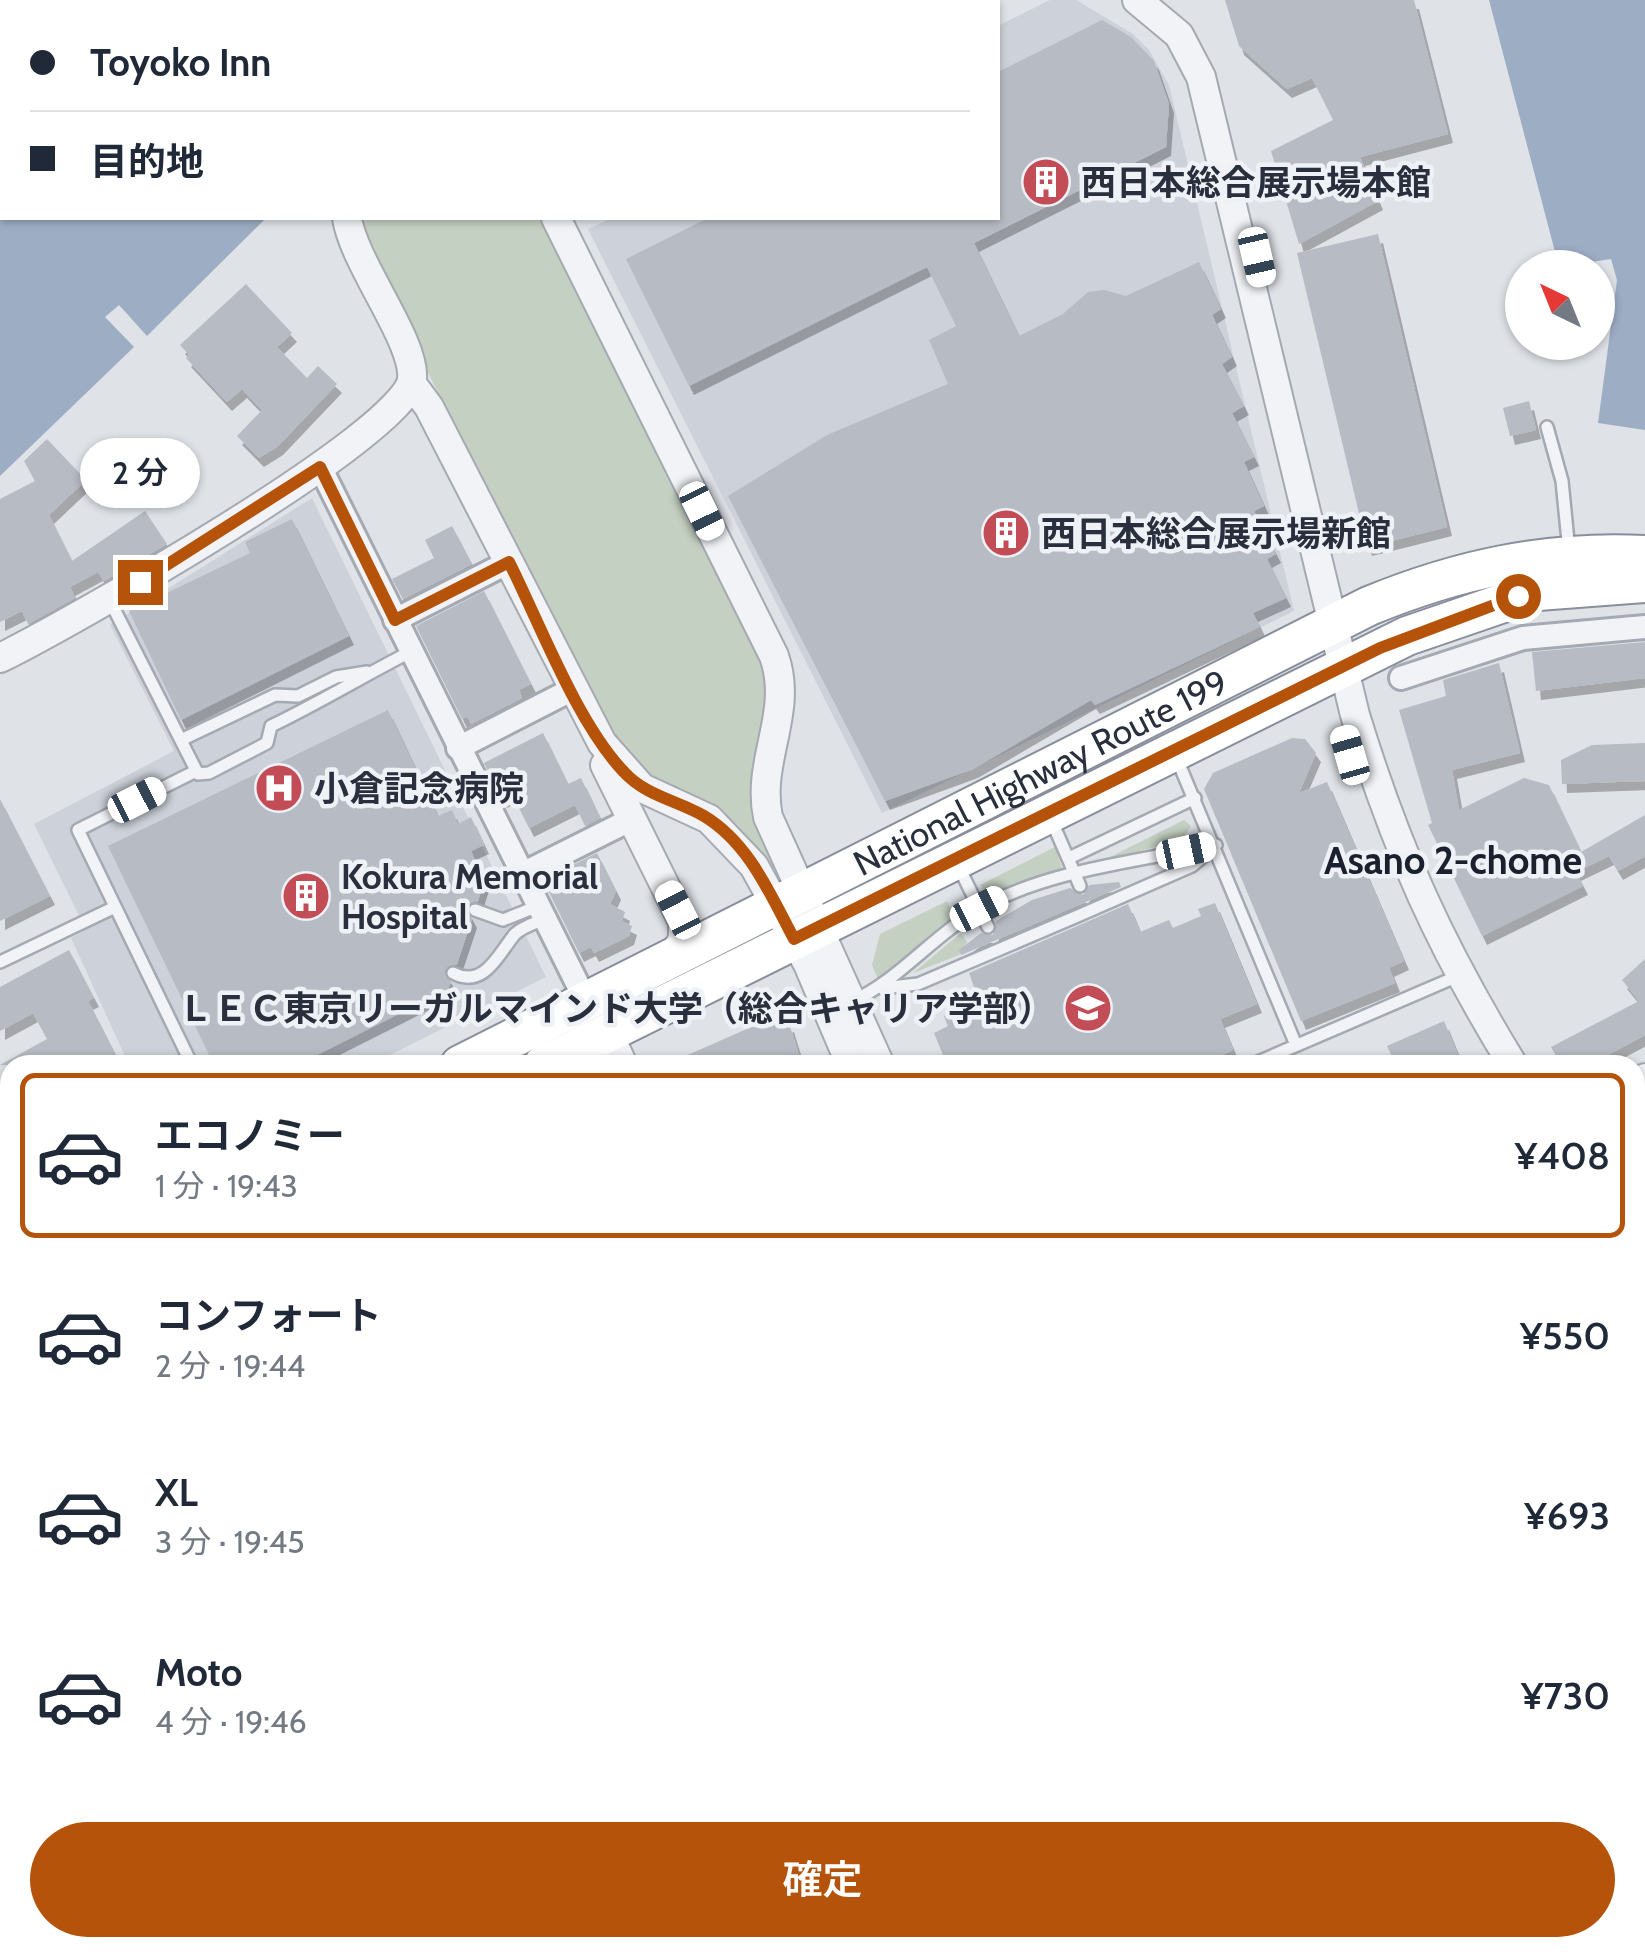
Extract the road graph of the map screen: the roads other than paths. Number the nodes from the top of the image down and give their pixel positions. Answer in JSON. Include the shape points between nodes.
{"nodes":[{"id":1,"x":1137,"y":0,"type":"edge"},
{"id":2,"x":1162,"y":0,"type":"edge"},
{"id":3,"x":348,"y":220,"type":"edge"},
{"id":4,"x":557,"y":220,"type":"edge"},
{"id":5,"x":412,"y":384,"type":"junction"},
{"id":6,"x":1548,"y":428,"type":"dead end"},
{"id":7,"x":320,"y":467,"type":"junction"},
{"id":8,"x":1645,"y":554,"type":"edge"},
{"id":9,"x":1570,"y":555,"type":"junction"},
{"id":10,"x":509,"y":562,"type":"junction"},
{"id":11,"x":1645,"y":583,"type":"edge"},
{"id":12,"x":1327,"y":586,"type":"junction"},
{"id":13,"x":110,"y":601,"type":"junction"},
{"id":14,"x":395,"y":620,"type":"junction"},
{"id":15,"x":1336,"y":622,"type":"junction"},
{"id":16,"x":1645,"y":627,"type":"edge"},
{"id":17,"x":410,"y":652,"type":"junction"},
{"id":18,"x":0,"y":658,"type":"edge"},
{"id":19,"x":1344,"y":668,"type":"junction"},
{"id":20,"x":370,"y":672,"type":"junction"},
{"id":21,"x":1401,"y":678,"type":"dead end"},
{"id":22,"x":1304,"y":687,"type":"junction"},
{"id":23,"x":573,"y":688,"type":"junction"},
{"id":24,"x":259,"y":703,"type":"junction"},
{"id":25,"x":270,"y":726,"type":"junction"},
{"id":26,"x":182,"y":740,"type":"junction"},
{"id":27,"x":602,"y":743,"type":"junction"},
{"id":28,"x":458,"y":748,"type":"junction"},
{"id":29,"x":1174,"y":752,"type":"junction"},
{"id":30,"x":196,"y":770,"type":"junction"},
{"id":31,"x":1195,"y":798,"type":"junction"},
{"id":32,"x":968,"y":810,"type":"junction"},
{"id":33,"x":1048,"y":814,"type":"junction"},
{"id":34,"x":632,"y":818,"type":"junction"},
{"id":35,"x":1216,"y":845,"type":"junction"},
{"id":36,"x":1069,"y":858,"type":"junction"},
{"id":37,"x":955,"y":859,"type":"junction"},
{"id":38,"x":522,"y":874,"type":"junction"},
{"id":39,"x":1078,"y":880,"type":"junction"},
{"id":40,"x":789,"y":897,"type":"junction"},
{"id":41,"x":115,"y":907,"type":"junction"},
{"id":42,"x":979,"y":909,"type":"junction"},
{"id":43,"x":475,"y":910,"type":"dead end"},
{"id":44,"x":541,"y":912,"type":"junction"},
{"id":45,"x":988,"y":927,"type":"dead end"},
{"id":46,"x":806,"y":932,"type":"junction"},
{"id":47,"x":1440,"y":940,"type":"junction"},
{"id":48,"x":672,"y":956,"type":"junction"},
{"id":49,"x":0,"y":962,"type":"edge"},
{"id":50,"x":454,"y":974,"type":"dead end"},
{"id":51,"x":1459,"y":975,"type":"junction"},
{"id":52,"x":882,"y":988,"type":"junction"},
{"id":53,"x":585,"y":1000,"type":"junction"},
{"id":54,"x":853,"y":1001,"type":"junction"},
{"id":55,"x":606,"y":1031,"type":"junction"},
{"id":56,"x":1296,"y":1046,"type":"junction"},
{"id":57,"x":187,"y":1055,"type":"edge"},
{"id":58,"x":479,"y":1055,"type":"edge"},
{"id":59,"x":562,"y":1055,"type":"edge"},
{"id":60,"x":618,"y":1055,"type":"edge"},
{"id":61,"x":848,"y":1055,"type":"edge"},
{"id":62,"x":876,"y":1055,"type":"edge"},
{"id":63,"x":1275,"y":1055,"type":"edge"},
{"id":64,"x":1507,"y":1055,"type":"edge"}],
"edges":[{"from":1,"to":12,"type":"street","via":[[1179,36],[1201,77]]},
{"from":2,"to":12,"type":"street","via":[[1198,40],[1219,92]]},
{"from":3,"to":5,"type":"street","via":[[406,352]]},
{"from":4,"to":40,"type":"street","via":[[774,656],[783,697],[765,804]]},
{"from":5,"to":7,"type":"street"},
{"from":5,"to":10,"type":"street"},
{"from":6,"to":9,"type":"lane"},
{"from":7,"to":13,"type":"street"},
{"from":7,"to":14,"type":"street"},
{"from":8,"to":9,"type":"highway","name":"National Highway Route 199"},
{"from":9,"to":15,"type":"highway","name":"National Highway Route 199","via":[[1445,577]]},
{"from":10,"to":14,"type":"street"},
{"from":10,"to":23,"type":"street"},
{"from":11,"to":19,"type":"highway","name":"National Highway Route 199","via":[[1579,585],[1498,601]]},
{"from":12,"to":15,"type":"street"},
{"from":13,"to":18,"type":"street"},
{"from":13,"to":26,"type":"lane"},
{"from":14,"to":17,"type":"street"},
{"from":15,"to":19,"type":"street"},
{"from":15,"to":32,"type":"highway","name":"National Highway Route 199"},
{"from":16,"to":21,"type":"street","via":[[1523,638]]},
{"from":17,"to":20,"type":"lane"},
{"from":17,"to":28,"type":"street"},
{"from":19,"to":22,"type":"highway","name":"National Highway Route 199"},
{"from":19,"to":32,"type":"highway","via":[[1329,654],[1312,655],[1066,776]]},
{"from":19,"to":47,"type":"street","via":[[1387,816]]},
{"from":20,"to":24,"type":"lane"},
{"from":20,"to":25,"type":"lane","via":[[353,687]]},
{"from":22,"to":29,"type":"highway","name":"National Highway Route 199"},
{"from":22,"to":47,"type":"street","via":[[1316,686],[1334,701],[1393,877]]},
{"from":23,"to":27,"type":"street"},
{"from":23,"to":28,"type":"street"},
{"from":24,"to":25,"type":"lane"},
{"from":24,"to":26,"type":"lane"},
{"from":25,"to":30,"type":"lane","via":[[268,743],[204,775]]},
{"from":26,"to":30,"type":"lane"},
{"from":27,"to":34,"type":"street","via":[[604,764]]},
{"from":27,"to":40,"type":"street","via":[[642,788],[721,828]]},
{"from":28,"to":38,"type":"street"},
{"from":29,"to":31,"type":"lane"},
{"from":29,"to":33,"type":"highway","name":"National Highway Route 199"},
{"from":30,"to":41,"type":"lane","via":[[78,830]]},
{"from":31,"to":35,"type":"lane"},
{"from":31,"to":36,"type":"lane"},
{"from":32,"to":40,"type":"highway","name":"National Highway Route 199"},
{"from":33,"to":36,"type":"lane"},
{"from":33,"to":37,"type":"highway","name":"National Highway Route 199"},
{"from":34,"to":38,"type":"street"},
{"from":34,"to":48,"type":"street","via":[[683,922],[683,940]]},
{"from":35,"to":39,"type":"lane"},
{"from":35,"to":52,"type":"lane","via":[[1192,866],[918,984]]},
{"from":35,"to":56,"type":"lane"},
{"from":36,"to":39,"type":"lane"},
{"from":37,"to":42,"type":"lane"},
{"from":37,"to":46,"type":"highway","name":"National Highway Route 199"},
{"from":38,"to":44,"type":"street"},
{"from":39,"to":42,"type":"lane","via":[[1022,890]]},
{"from":40,"to":46,"type":"street"},
{"from":40,"to":48,"type":"highway","name":"National Highway Route 199"},
{"from":41,"to":49,"type":"lane"},
{"from":41,"to":57,"type":"lane"},
{"from":42,"to":45,"type":"lane"},
{"from":42,"to":52,"type":"lane"},
{"from":43,"to":44,"type":"lane","via":[[502,920]]},
{"from":44,"to":50,"type":"lane","via":[[497,963],[472,976]]},
{"from":44,"to":53,"type":"street"},
{"from":46,"to":54,"type":"street"},
{"from":46,"to":55,"type":"highway","name":"National Highway Route 199"},
{"from":46,"to":61,"type":"street"},
{"from":47,"to":51,"type":"street"},
{"from":48,"to":53,"type":"highway","name":"National Highway Route 199"},
{"from":51,"to":56,"type":"lane"},
{"from":51,"to":64,"type":"street"},
{"from":52,"to":54,"type":"lane"},
{"from":53,"to":58,"type":"highway","name":"National Highway Route 199"},
{"from":54,"to":62,"type":"street"},
{"from":55,"to":59,"type":"highway","name":"National Highway Route 199"},
{"from":55,"to":60,"type":"street"},
{"from":56,"to":63,"type":"lane"}]}
